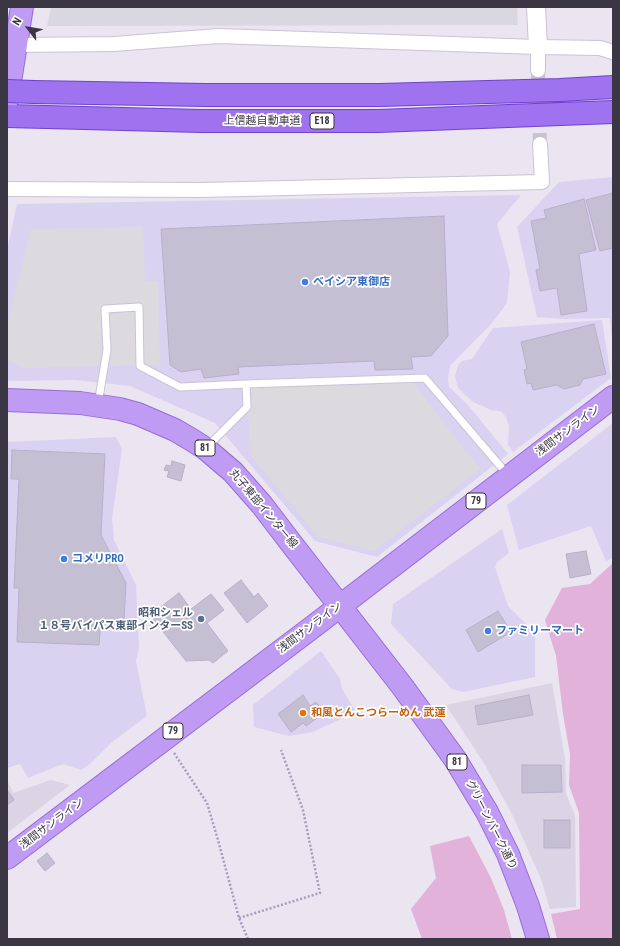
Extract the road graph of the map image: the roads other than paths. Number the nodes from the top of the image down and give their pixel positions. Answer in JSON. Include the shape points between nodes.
{"nodes":[{"id":1,"x":22,"y":7,"type":"edge"},
{"id":2,"x":536,"y":7,"type":"edge"},
{"id":3,"x":16,"y":45,"type":"junction"},
{"id":4,"x":538,"y":47,"type":"junction"},
{"id":5,"x":613,"y":52,"type":"edge"},
{"id":6,"x":538,"y":70,"type":"tunnel mouth"},
{"id":7,"x":613,"y":87,"type":"edge"},
{"id":8,"x":7,"y":91,"type":"edge"},
{"id":9,"x":7,"y":100,"type":"edge"},
{"id":10,"x":613,"y":112,"type":"edge"},
{"id":11,"x":7,"y":116,"type":"edge"},
{"id":12,"x":540,"y":144,"type":"tunnel mouth"},
{"id":13,"x":7,"y":189,"type":"edge"},
{"id":14,"x":246,"y":384,"type":"junction"},
{"id":15,"x":613,"y":397,"type":"edge"},
{"id":16,"x":7,"y":400,"type":"edge"},
{"id":17,"x":98,"y":405,"type":"junction"},
{"id":18,"x":206,"y":449,"type":"junction"},
{"id":19,"x":508,"y":476,"type":"junction"},
{"id":20,"x":340,"y":606,"type":"junction"},
{"id":21,"x":7,"y":858,"type":"edge"},
{"id":22,"x":538,"y":939,"type":"edge"}],
"edges":[{"from":1,"to":3,"type":"main road"},
{"from":2,"to":4,"type":"street"},
{"from":3,"to":4,"type":"street","via":[[114,44],[218,36]]},
{"from":3,"to":9,"type":"main road"},
{"from":4,"to":5,"type":"street","via":[[600,48]]},
{"from":4,"to":6,"type":"street"},
{"from":7,"to":8,"type":"highway","bridge":true,"via":[[380,95]]},
{"from":10,"to":11,"type":"highway","name":"上信越自動車道","number":"E18","via":[[370,121],[201,122]]},
{"from":12,"to":13,"type":"street","via":[[542,182],[201,190]]},
{"from":14,"to":17,"type":"lane","via":[[180,387],[140,366],[139,307],[105,309],[107,350]]},
{"from":14,"to":18,"type":"lane","via":[[247,407]]},
{"from":14,"to":19,"type":"lane","via":[[425,378]]},
{"from":15,"to":19,"type":"main road","name":"浅間サンライン","number":"79"},
{"from":16,"to":17,"type":"main road","name":"丸子東部インター線","number":"81"},
{"from":17,"to":18,"type":"main road","name":"丸子東部インター線","number":"81","via":[[126,410],[155,420]]},
{"from":18,"to":20,"type":"main road","name":"丸子東部インター線","number":"81","via":[[232,472],[262,505]]},
{"from":19,"to":20,"type":"main road","name":"浅間サンライン","number":"79"},
{"from":20,"to":21,"type":"main road","name":"浅間サンライン","number":"79"},
{"from":20,"to":22,"type":"main road","name":"グリーンパーク通り","number":"81","via":[[431,725],[475,790],[508,854]]}]}
